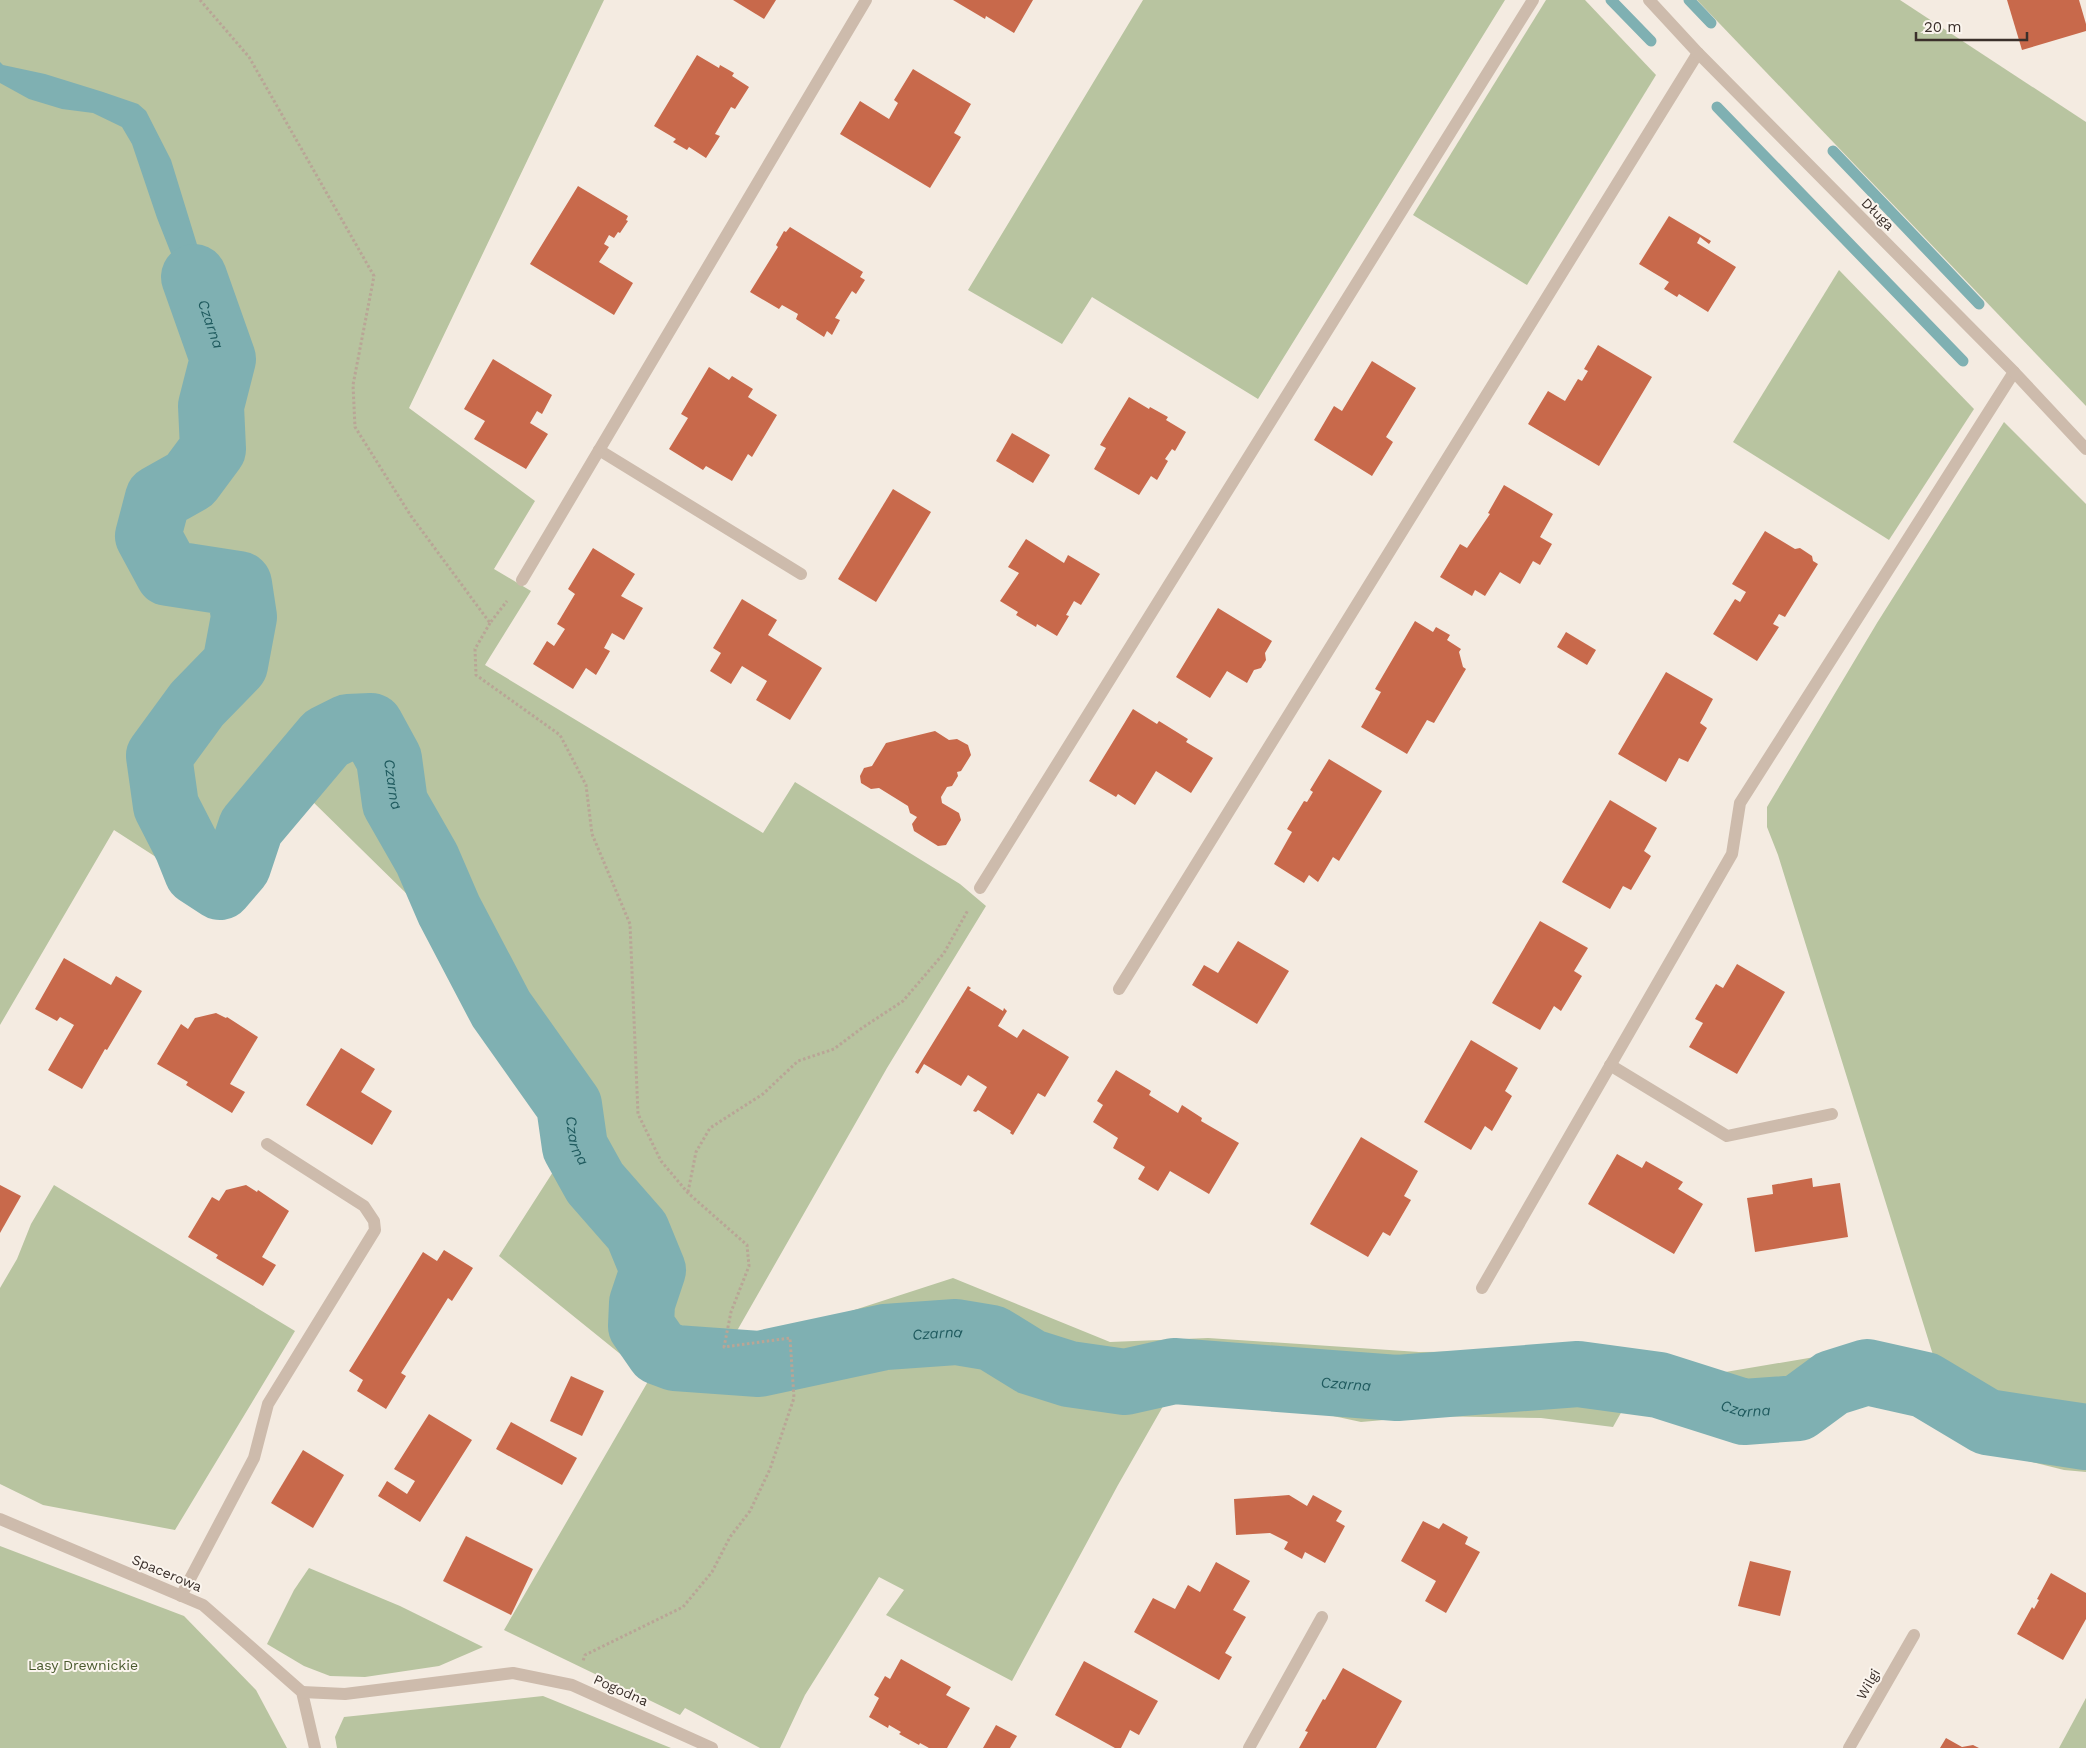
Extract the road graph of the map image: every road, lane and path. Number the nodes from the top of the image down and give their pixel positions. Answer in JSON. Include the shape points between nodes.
{"nodes":[{"id":1,"x":200,"y":0,"type":"edge"},
{"id":2,"x":866,"y":0,"type":"edge"},
{"id":3,"x":1533,"y":0,"type":"edge"},
{"id":4,"x":1649,"y":0,"type":"edge"},
{"id":5,"x":1698,"y":53,"type":"junction"},
{"id":6,"x":2014,"y":372,"type":"junction"},
{"id":7,"x":2086,"y":449,"type":"edge"},
{"id":8,"x":599,"y":450,"type":"junction"},
{"id":9,"x":801,"y":574,"type":"dead end"},
{"id":10,"x":522,"y":580,"type":"joint"},
{"id":11,"x":490,"y":624,"type":"junction"},
{"id":12,"x":980,"y":888,"type":"joint"},
{"id":13,"x":1119,"y":989,"type":"dead end"},
{"id":14,"x":1610,"y":1065,"type":"junction"},
{"id":15,"x":1832,"y":1114,"type":"dead end"},
{"id":16,"x":267,"y":1144,"type":"dead end"},
{"id":17,"x":688,"y":1193,"type":"junction"},
{"id":18,"x":1482,"y":1288,"type":"dead end"},
{"id":19,"x":0,"y":1519,"type":"edge"},
{"id":20,"x":181,"y":1596,"type":"junction"},
{"id":21,"x":1322,"y":1617,"type":"dead end"},
{"id":22,"x":1914,"y":1635,"type":"dead end"},
{"id":23,"x":572,"y":1685,"type":"junction"},
{"id":24,"x":302,"y":1692,"type":"junction"},
{"id":25,"x":315,"y":1748,"type":"edge"},
{"id":26,"x":712,"y":1748,"type":"edge"},
{"id":27,"x":1250,"y":1748,"type":"edge"},
{"id":28,"x":1849,"y":1748,"type":"edge"}],
"edges":[{"from":1,"to":11,"type":"path","via":[[249,57],[374,276],[353,385],[355,427],[411,516]]},
{"from":2,"to":8,"type":"street"},
{"from":3,"to":12,"type":"street"},
{"from":4,"to":5,"type":"street","name":"Długa"},
{"from":5,"to":6,"type":"street","name":"Długa"},
{"from":5,"to":13,"type":"street"},
{"from":6,"to":7,"type":"street","name":"Długa"},
{"from":6,"to":14,"type":"street","via":[[1740,803],[1732,854]]},
{"from":8,"to":9,"type":"street"},
{"from":8,"to":10,"type":"street"},
{"from":10,"to":11,"type":"path"},
{"from":11,"to":17,"type":"path","via":[[475,649],[476,675],[560,735],[586,785],[592,834],[630,924],[638,1114],[661,1161]]},
{"from":12,"to":17,"type":"path","via":[[944,953],[903,1001],[834,1049],[798,1061],[762,1094],[710,1128],[696,1152]]},
{"from":14,"to":15,"type":"street","via":[[1727,1136]]},
{"from":14,"to":18,"type":"street"},
{"from":16,"to":20,"type":"street","via":[[364,1206],[374,1221],[375,1230],[268,1404],[254,1458]]},
{"from":17,"to":23,"type":"path","via":[[748,1245],[749,1266],[731,1312],[724,1347],[790,1338],[794,1398],[770,1469],[750,1511],[730,1537],[712,1572],[683,1607],[585,1655]]},
{"from":19,"to":20,"type":"street","name":"Spacerowa"},
{"from":20,"to":24,"type":"street","name":"Spacerowa","via":[[203,1605]]},
{"from":21,"to":27,"type":"street"},
{"from":22,"to":28,"type":"street","name":"Wilgi"},
{"from":23,"to":24,"type":"street","name":"Pogodna","via":[[513,1673],[345,1694]]},
{"from":23,"to":26,"type":"street","name":"Pogodna"},
{"from":24,"to":25,"type":"street"}]}
